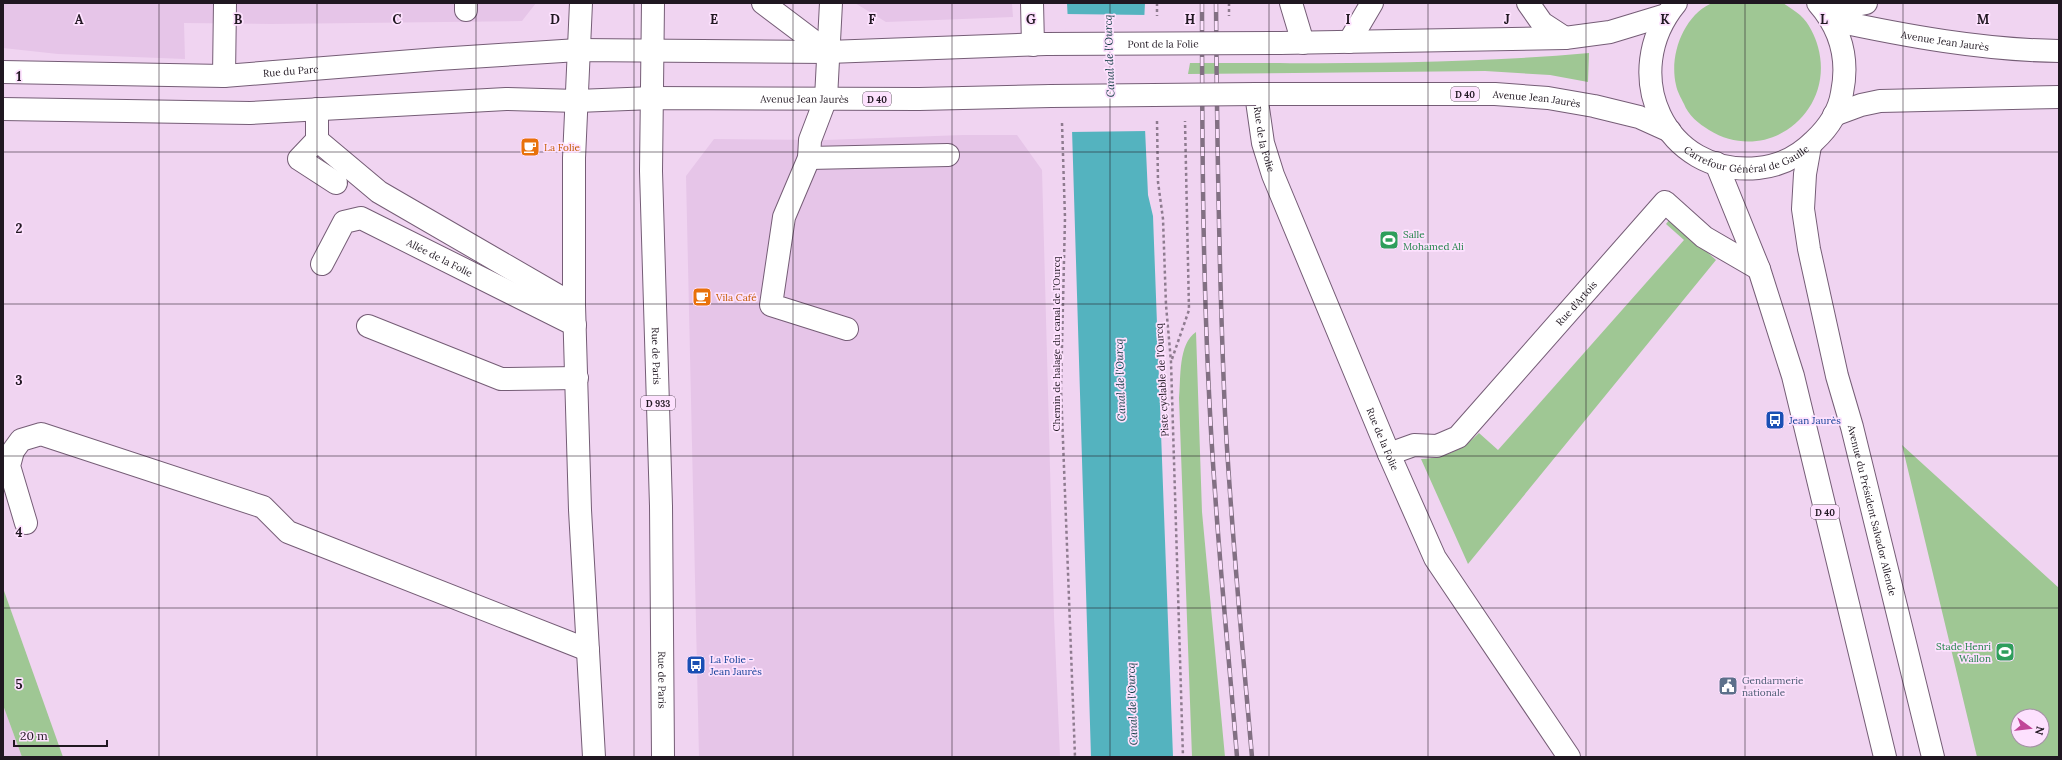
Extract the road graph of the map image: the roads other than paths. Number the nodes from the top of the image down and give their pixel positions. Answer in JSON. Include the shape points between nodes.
{"nodes":[{"id":1,"x":225,"y":3,"type":"edge"},
{"id":2,"x":581,"y":3,"type":"edge"},
{"id":3,"x":653,"y":3,"type":"edge"},
{"id":4,"x":763,"y":3,"type":"edge"},
{"id":5,"x":831,"y":3,"type":"edge"},
{"id":6,"x":1032,"y":3,"type":"edge"},
{"id":7,"x":1291,"y":3,"type":"edge"},
{"id":8,"x":1372,"y":3,"type":"edge"},
{"id":9,"x":1528,"y":3,"type":"edge"},
{"id":10,"x":1866,"y":3,"type":"edge"},
{"id":11,"x":1671,"y":9,"type":"edge"},
{"id":12,"x":1825,"y":11,"type":"edge"},
{"id":13,"x":1565,"y":38,"type":"junction"},
{"id":14,"x":1349,"y":42,"type":"junction"},
{"id":15,"x":1303,"y":43,"type":"junction"},
{"id":16,"x":1039,"y":44,"type":"junction"},
{"id":17,"x":653,"y":49,"type":"junction"},
{"id":18,"x":578,"y":50,"type":"junction"},
{"id":19,"x":2059,"y":51,"type":"edge"},
{"id":20,"x":828,"y":52,"type":"junction"},
{"id":21,"x":3,"y":72,"type":"edge"},
{"id":22,"x":224,"y":76,"type":"junction"},
{"id":23,"x":1256,"y":94,"type":"junction"},
{"id":24,"x":2059,"y":97,"type":"edge"},
{"id":25,"x":653,"y":98,"type":"junction"},
{"id":26,"x":826,"y":98,"type":"junction"},
{"id":27,"x":577,"y":101,"type":"junction"},
{"id":28,"x":3,"y":109,"type":"edge"},
{"id":29,"x":318,"y":109,"type":"junction"},
{"id":30,"x":1834,"y":115,"type":"junction"},
{"id":31,"x":1670,"y":131,"type":"junction"},
{"id":32,"x":317,"y":140,"type":"junction"},
{"id":33,"x":1810,"y":146,"type":"junction"},
{"id":34,"x":948,"y":154,"type":"dead end"},
{"id":35,"x":809,"y":158,"type":"junction"},
{"id":36,"x":1716,"y":163,"type":"junction"},
{"id":37,"x":336,"y":183,"type":"dead end"},
{"id":38,"x":322,"y":264,"type":"dead end"},
{"id":39,"x":1759,"y":269,"type":"junction"},
{"id":40,"x":575,"y":315,"type":"junction"},
{"id":41,"x":368,"y":326,"type":"dead end"},
{"id":42,"x":847,"y":329,"type":"dead end"},
{"id":43,"x":577,"y":378,"type":"junction"},
{"id":44,"x":1389,"y":454,"type":"junction"},
{"id":45,"x":26,"y":523,"type":"dead end"},
{"id":46,"x":588,"y":650,"type":"junction"},
{"id":47,"x":594,"y":757,"type":"edge"},
{"id":48,"x":664,"y":757,"type":"edge"},
{"id":49,"x":1569,"y":757,"type":"edge"},
{"id":50,"x":1885,"y":757,"type":"edge"},
{"id":51,"x":1933,"y":757,"type":"edge"}],
"edges":[{"from":1,"to":22,"type":"main road"},
{"from":2,"to":18,"type":"main road"},
{"from":3,"to":17,"type":"main road","name":"Rue de Paris","number":"D 933"},
{"from":4,"to":20,"type":"main road"},
{"from":5,"to":20,"type":"main road"},
{"from":6,"to":16,"type":"main road"},
{"from":7,"to":15,"type":"main road"},
{"from":8,"to":14,"type":"main road"},
{"from":9,"to":13,"type":"main road","via":[[1542,23]]},
{"from":10,"to":12,"type":"main road"},
{"from":11,"to":13,"type":"main road","via":[[1610,32]]},
{"from":11,"to":31,"type":"main road","name":"Carrefour Général de Gaulle","via":[[1654,42],[1649,65],[1653,100]]},
{"from":12,"to":19,"type":"main road","name":"Avenue Jean Jaurès","via":[[1881,31],[1986,47]]},
{"from":12,"to":30,"type":"main road","name":"Carrefour Général de Gaulle","via":[[1840,38],[1845,58],[1842,97]]},
{"from":13,"to":14,"type":"main road"},
{"from":14,"to":15,"type":"main road"},
{"from":15,"to":16,"type":"main road","name":"Pont de la Folie","bridge":true},
{"from":16,"to":20,"type":"main road"},
{"from":17,"to":18,"type":"main road","name":"Rue du Parc"},
{"from":17,"to":20,"type":"main road"},
{"from":17,"to":25,"type":"main road","name":"Rue de Paris","number":"D 933"},
{"from":18,"to":22,"type":"main road","name":"Rue du Parc"},
{"from":18,"to":27,"type":"main road"},
{"from":20,"to":26,"type":"main road"},
{"from":21,"to":22,"type":"main road","name":"Rue du Parc"},
{"from":23,"to":26,"type":"main road","name":"Avenue Jean Jaurès","number":"D 40","bridge":true},
{"from":23,"to":31,"type":"main road","name":"Avenue Jean Jaurès","number":"D 40","via":[[1495,94],[1548,98],[1639,117]]},
{"from":23,"to":44,"type":"main road","name":"Rue de la Folie","via":[[1262,143],[1273,175]]},
{"from":24,"to":30,"type":"main road","via":[[1880,101]]},
{"from":25,"to":26,"type":"main road","name":"Avenue Jean Jaurès","number":"D 40"},
{"from":25,"to":27,"type":"main road","number":"D 40"},
{"from":25,"to":48,"type":"main road","name":"Rue de Paris","number":"D 933","via":[[651,171]]},
{"from":26,"to":35,"type":"main road","via":[[810,140]]},
{"from":27,"to":29,"type":"main road","number":"D 40","via":[[506,99]]},
{"from":27,"to":40,"type":"main road","via":[[574,158]]},
{"from":28,"to":29,"type":"main road","number":"D 40","via":[[250,113]]},
{"from":29,"to":32,"type":"main road"},
{"from":30,"to":33,"type":"main road","name":"Carrefour Général de Gaulle","via":[[1824,132]]},
{"from":31,"to":36,"type":"main road","name":"Carrefour Général de Gaulle","via":[[1698,156]]},
{"from":32,"to":37,"type":"main road","via":[[299,159]]},
{"from":32,"to":40,"type":"main road","via":[[379,192]]},
{"from":33,"to":36,"type":"main road","name":"Carrefour Général de Gaulle","via":[[1796,155],[1765,167],[1732,168]]},
{"from":33,"to":51,"type":"main road","name":"Avenue du Président Salvador Allende","via":[[1803,195],[1809,249]]},
{"from":34,"to":35,"type":"main road"},
{"from":35,"to":42,"type":"main road","via":[[784,217],[771,305]]},
{"from":36,"to":39,"type":"main road","number":"D 40"},
{"from":38,"to":40,"type":"main road","name":"Allée de la Folie","via":[[344,222],[362,218]]},
{"from":39,"to":44,"type":"main road","name":"Rue d'Artois","via":[[1704,236],[1665,202],[1458,437],[1438,446],[1414,445]]},
{"from":39,"to":50,"type":"main road","number":"D 40","via":[[1793,376]]},
{"from":40,"to":43,"type":"main road"},
{"from":41,"to":43,"type":"main road","via":[[501,379]]},
{"from":43,"to":46,"type":"main road","via":[[580,510]]},
{"from":44,"to":49,"type":"main road","name":"Rue de la Folie","via":[[1435,558]]},
{"from":45,"to":46,"type":"main road","via":[[9,466],[13,451],[21,440],[41,434],[262,507],[288,532]]},
{"from":46,"to":47,"type":"main road"}]}
